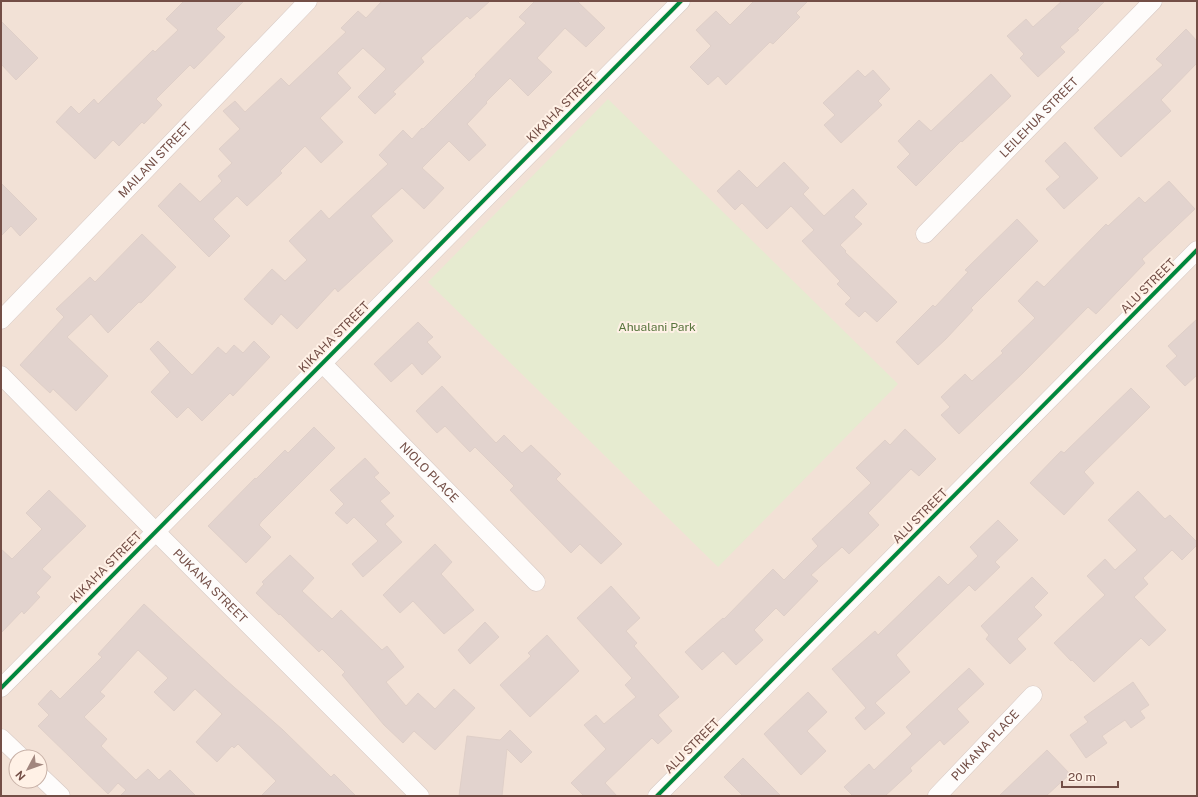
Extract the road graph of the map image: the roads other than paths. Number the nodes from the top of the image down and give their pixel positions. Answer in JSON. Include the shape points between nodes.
{"nodes":[{"id":1,"x":308,"y":1,"type":"edge"},
{"id":2,"x":681,"y":1,"type":"edge"},
{"id":3,"x":1153,"y":1,"type":"edge"},
{"id":4,"x":925,"y":234,"type":"dead end"},
{"id":5,"x":1197,"y":250,"type":"edge"},
{"id":6,"x":1,"y":320,"type":"edge"},
{"id":7,"x":322,"y":363,"type":"junction"},
{"id":8,"x":1,"y":375,"type":"edge"},
{"id":9,"x":155,"y":531,"type":"junction"},
{"id":10,"x":536,"y":582,"type":"dead end"},
{"id":11,"x":1,"y":688,"type":"edge"},
{"id":12,"x":1033,"y":695,"type":"dead end"},
{"id":13,"x":1,"y":738,"type":"edge"},
{"id":14,"x":13,"y":749,"type":"edge"},
{"id":15,"x":48,"y":784,"type":"edge"},
{"id":16,"x":60,"y":796,"type":"edge"},
{"id":17,"x":420,"y":796,"type":"edge"},
{"id":18,"x":657,"y":796,"type":"edge"},
{"id":19,"x":937,"y":796,"type":"edge"}],
"edges":[{"from":1,"to":6,"type":"street","name":"MAILANI STREET"},
{"from":2,"to":7,"type":"street","name":"KIKAHA STREET"},
{"from":3,"to":4,"type":"street","name":"LEILEHUA STREET"},
{"from":5,"to":18,"type":"street","name":"ALU STREET"},
{"from":7,"to":9,"type":"street","name":"KIKAHA STREET"},
{"from":7,"to":10,"type":"street","name":"NIOLO PLACE"},
{"from":8,"to":9,"type":"street","name":"PUKANA STREET"},
{"from":9,"to":11,"type":"street","name":"KIKAHA STREET"},
{"from":9,"to":17,"type":"street","name":"PUKANA STREET"},
{"from":12,"to":19,"type":"street","name":"PUKANA PLACE"},
{"from":13,"to":14,"type":"street"},
{"from":15,"to":16,"type":"street"}]}
